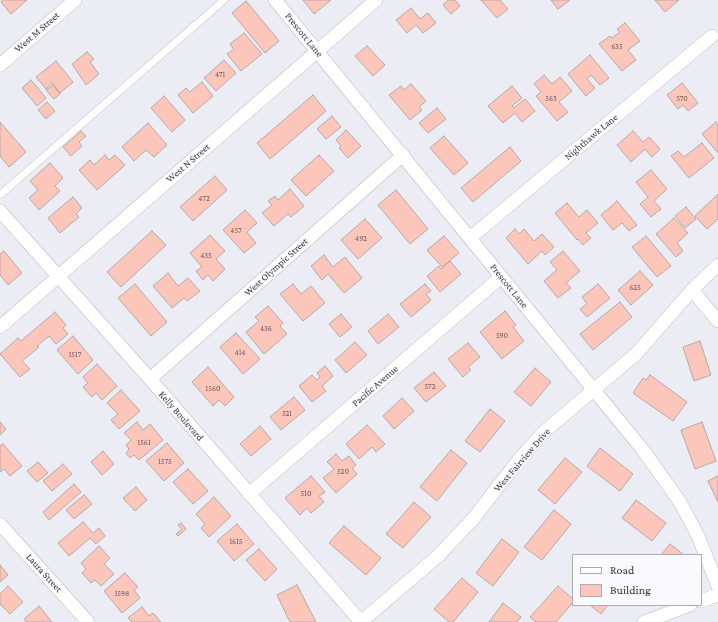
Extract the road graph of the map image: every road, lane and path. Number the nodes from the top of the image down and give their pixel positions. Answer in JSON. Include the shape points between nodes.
{"nodes":[{"id":1,"x":74,"y":0,"type":"edge"},
{"id":2,"x":224,"y":0,"type":"edge"},
{"id":3,"x":275,"y":0,"type":"edge"},
{"id":4,"x":376,"y":0,"type":"edge"},
{"id":5,"x":712,"y":36,"type":"dead end"},
{"id":6,"x":317,"y":51,"type":"junction"},
{"id":7,"x":0,"y":65,"type":"edge"},
{"id":8,"x":403,"y":155,"type":"junction"},
{"id":9,"x":0,"y":195,"type":"edge"},
{"id":10,"x":0,"y":211,"type":"edge"},
{"id":11,"x":470,"y":238,"type":"junction"},
{"id":12,"x":718,"y":265,"type":"edge"},
{"id":13,"x":58,"y":276,"type":"junction"},
{"id":14,"x":501,"y":277,"type":"junction"},
{"id":15,"x":692,"y":290,"type":"junction"},
{"id":16,"x":718,"y":321,"type":"edge"},
{"id":17,"x":0,"y":327,"type":"edge"},
{"id":18,"x":150,"y":380,"type":"junction"},
{"id":19,"x":594,"y":390,"type":"junction"},
{"id":20,"x":249,"y":494,"type":"junction"},
{"id":21,"x":0,"y":524,"type":"edge"},
{"id":22,"x":718,"y":586,"type":"edge"},
{"id":23,"x":718,"y":595,"type":"edge"},
{"id":24,"x":702,"y":601,"type":"edge"},
{"id":25,"x":687,"y":606,"type":"edge"},
{"id":26,"x":88,"y":622,"type":"edge"},
{"id":27,"x":361,"y":622,"type":"edge"},
{"id":28,"x":644,"y":622,"type":"edge"}],
"edges":[{"from":1,"to":7,"type":"street","name":"West M Street"},
{"from":2,"to":9,"type":"lane"},
{"from":3,"to":6,"type":"street","name":"Prescott Lane"},
{"from":4,"to":6,"type":"street","name":"West N Street"},
{"from":5,"to":11,"type":"street","name":"Nighthawk Lane"},
{"from":6,"to":8,"type":"street","name":"Prescott Lane"},
{"from":6,"to":13,"type":"street","name":"West N Street"},
{"from":8,"to":11,"type":"street","name":"Prescott Lane"},
{"from":8,"to":18,"type":"street","name":"West Olympic Street"},
{"from":10,"to":13,"type":"street","name":"Kelly Boulevard"},
{"from":11,"to":14,"type":"street","name":"Prescott Lane"},
{"from":12,"to":15,"type":"street","name":"West Fairview Drive"},
{"from":13,"to":17,"type":"street","name":"West N Street"},
{"from":13,"to":18,"type":"street","name":"Kelly Boulevard"},
{"from":14,"to":19,"type":"street","name":"Prescott Lane"},
{"from":14,"to":20,"type":"street","name":"Pacific Avenue"},
{"from":15,"to":16,"type":"street"},
{"from":15,"to":19,"type":"street","name":"West Fairview Drive","via":[[636,354]]},
{"from":18,"to":20,"type":"street","name":"Kelly Boulevard"},
{"from":19,"to":22,"type":"street","name":"Prescott Lane","via":[[643,450],[680,502],[698,536]]},
{"from":19,"to":27,"type":"street","name":"West Fairview Drive","via":[[545,431],[521,457],[473,519],[438,556]]},
{"from":20,"to":27,"type":"street","name":"Kelly Boulevard"},
{"from":21,"to":26,"type":"street","name":"Laura Street"},
{"from":23,"to":24,"type":"street"},
{"from":25,"to":28,"type":"street"}]}
